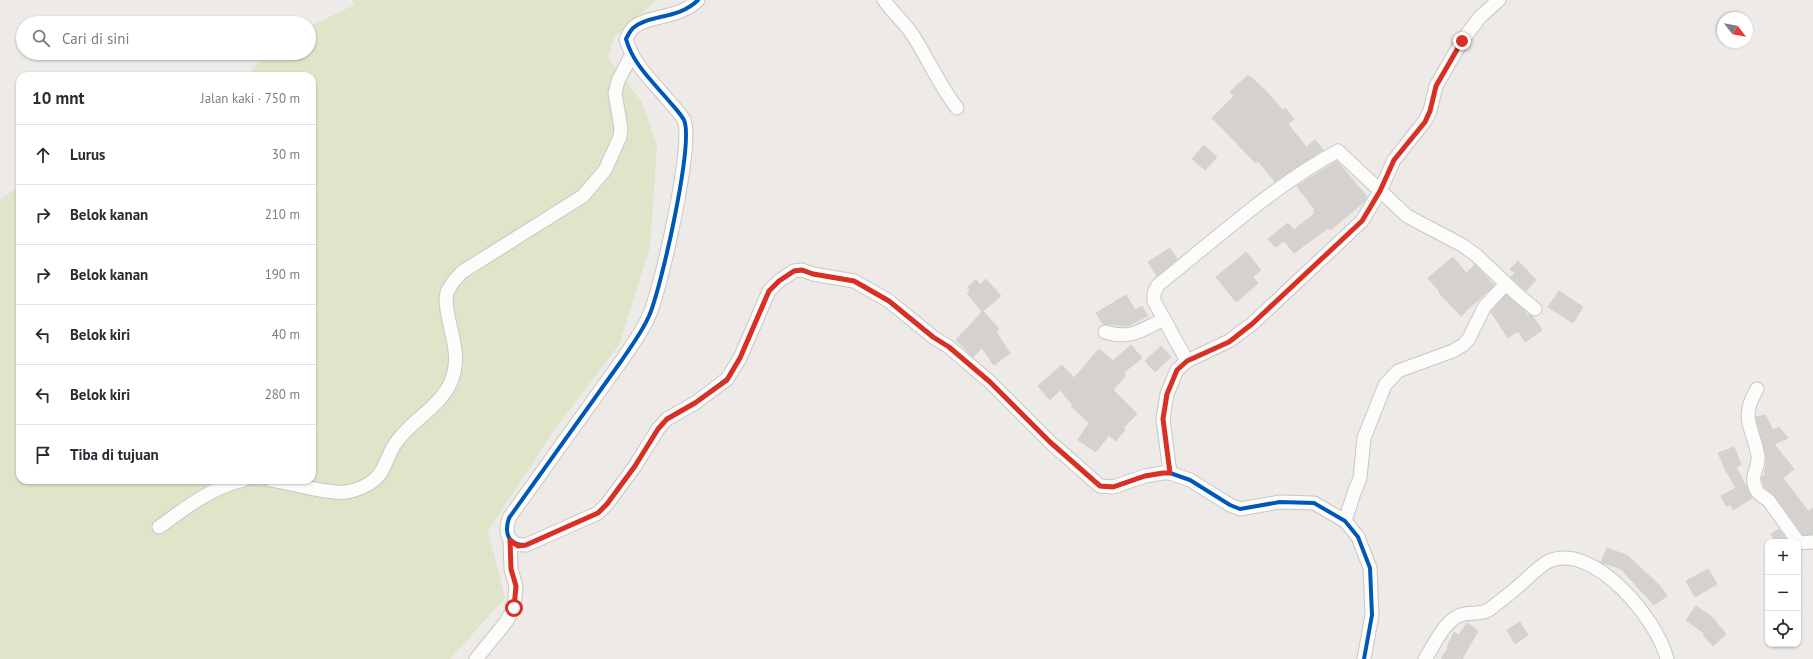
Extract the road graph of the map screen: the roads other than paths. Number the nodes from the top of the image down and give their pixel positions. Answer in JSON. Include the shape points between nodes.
{"nodes":[{"id":1,"x":698,"y":0,"type":"edge"},
{"id":2,"x":884,"y":0,"type":"edge"},
{"id":3,"x":1499,"y":0,"type":"edge"},
{"id":4,"x":632,"y":54,"type":"junction"},
{"id":5,"x":957,"y":108,"type":"dead end"},
{"id":6,"x":1380,"y":191,"type":"junction"},
{"id":7,"x":1506,"y":284,"type":"junction"},
{"id":8,"x":1535,"y":309,"type":"dead end"},
{"id":9,"x":1164,"y":319,"type":"junction"},
{"id":10,"x":1105,"y":332,"type":"dead end"},
{"id":11,"x":1187,"y":361,"type":"junction"},
{"id":12,"x":1757,"y":389,"type":"dead end"},
{"id":13,"x":1170,"y":473,"type":"junction"},
{"id":14,"x":232,"y":484,"type":"edge"},
{"id":15,"x":294,"y":484,"type":"edge"},
{"id":16,"x":1345,"y":521,"type":"junction"},
{"id":17,"x":159,"y":526,"type":"dead end"},
{"id":18,"x":510,"y":540,"type":"junction"},
{"id":19,"x":1813,"y":542,"type":"edge"},
{"id":20,"x":476,"y":659,"type":"edge"},
{"id":21,"x":1364,"y":659,"type":"edge"},
{"id":22,"x":1425,"y":659,"type":"edge"},
{"id":23,"x":1667,"y":659,"type":"edge"}],
"edges":[{"from":1,"to":4,"type":"street","via":[[690,8],[639,24],[631,29],[626,39]]},
{"from":2,"to":5,"type":"street","via":[[911,33],[931,63],[944,91]]},
{"from":3,"to":6,"type":"street","via":[[1480,18],[1462,41],[1439,81],[1425,122],[1394,160]]},
{"from":4,"to":15,"type":"street","via":[[622,71],[615,93],[621,128],[620,137],[605,170],[583,196],[482,259],[456,278],[447,292],[455,366],[448,388],[438,402],[396,442],[375,480],[346,492]]},
{"from":4,"to":18,"type":"street","via":[[678,111],[684,121],[686,135],[685,159],[675,214],[658,284],[650,314],[640,334],[509,518],[506,527]]},
{"from":6,"to":7,"type":"street","via":[[1407,216],[1462,244],[1476,254]]},
{"from":6,"to":9,"type":"street","via":[[1338,151],[1315,164],[1253,209],[1158,285],[1154,301]]},
{"from":6,"to":11,"type":"street","via":[[1362,221],[1252,324],[1229,342]]},
{"from":7,"to":8,"type":"street"},
{"from":7,"to":16,"type":"street","via":[[1484,306],[1468,340],[1463,345],[1453,352],[1398,371],[1391,376],[1364,438],[1360,478]]},
{"from":9,"to":10,"type":"street","via":[[1134,335]]},
{"from":9,"to":11,"type":"street"},
{"from":11,"to":13,"type":"street","via":[[1171,380],[1163,419]]},
{"from":12,"to":19,"type":"street","via":[[1748,406],[1748,417],[1758,457],[1753,477],[1754,484],[1758,493],[1767,500],[1799,543]]},
{"from":13,"to":16,"type":"street","via":[[1190,480],[1240,509],[1280,502],[1314,503]]},
{"from":13,"to":18,"type":"street","via":[[1145,476],[1113,487],[1100,486],[1050,442],[990,382],[889,301],[854,281],[802,270],[794,271],[769,291],[740,358],[727,380],[667,419],[598,513],[526,545],[518,546]]},
{"from":14,"to":17,"type":"street","via":[[194,503]]},
{"from":16,"to":21,"type":"street","via":[[1358,537],[1370,568],[1372,615]]},
{"from":18,"to":20,"type":"street","via":[[511,569],[516,586],[514,608]]},
{"from":22,"to":23,"type":"street","via":[[1454,618],[1463,614],[1483,613],[1548,562],[1567,558],[1599,569],[1614,580],[1653,627]]}]}
